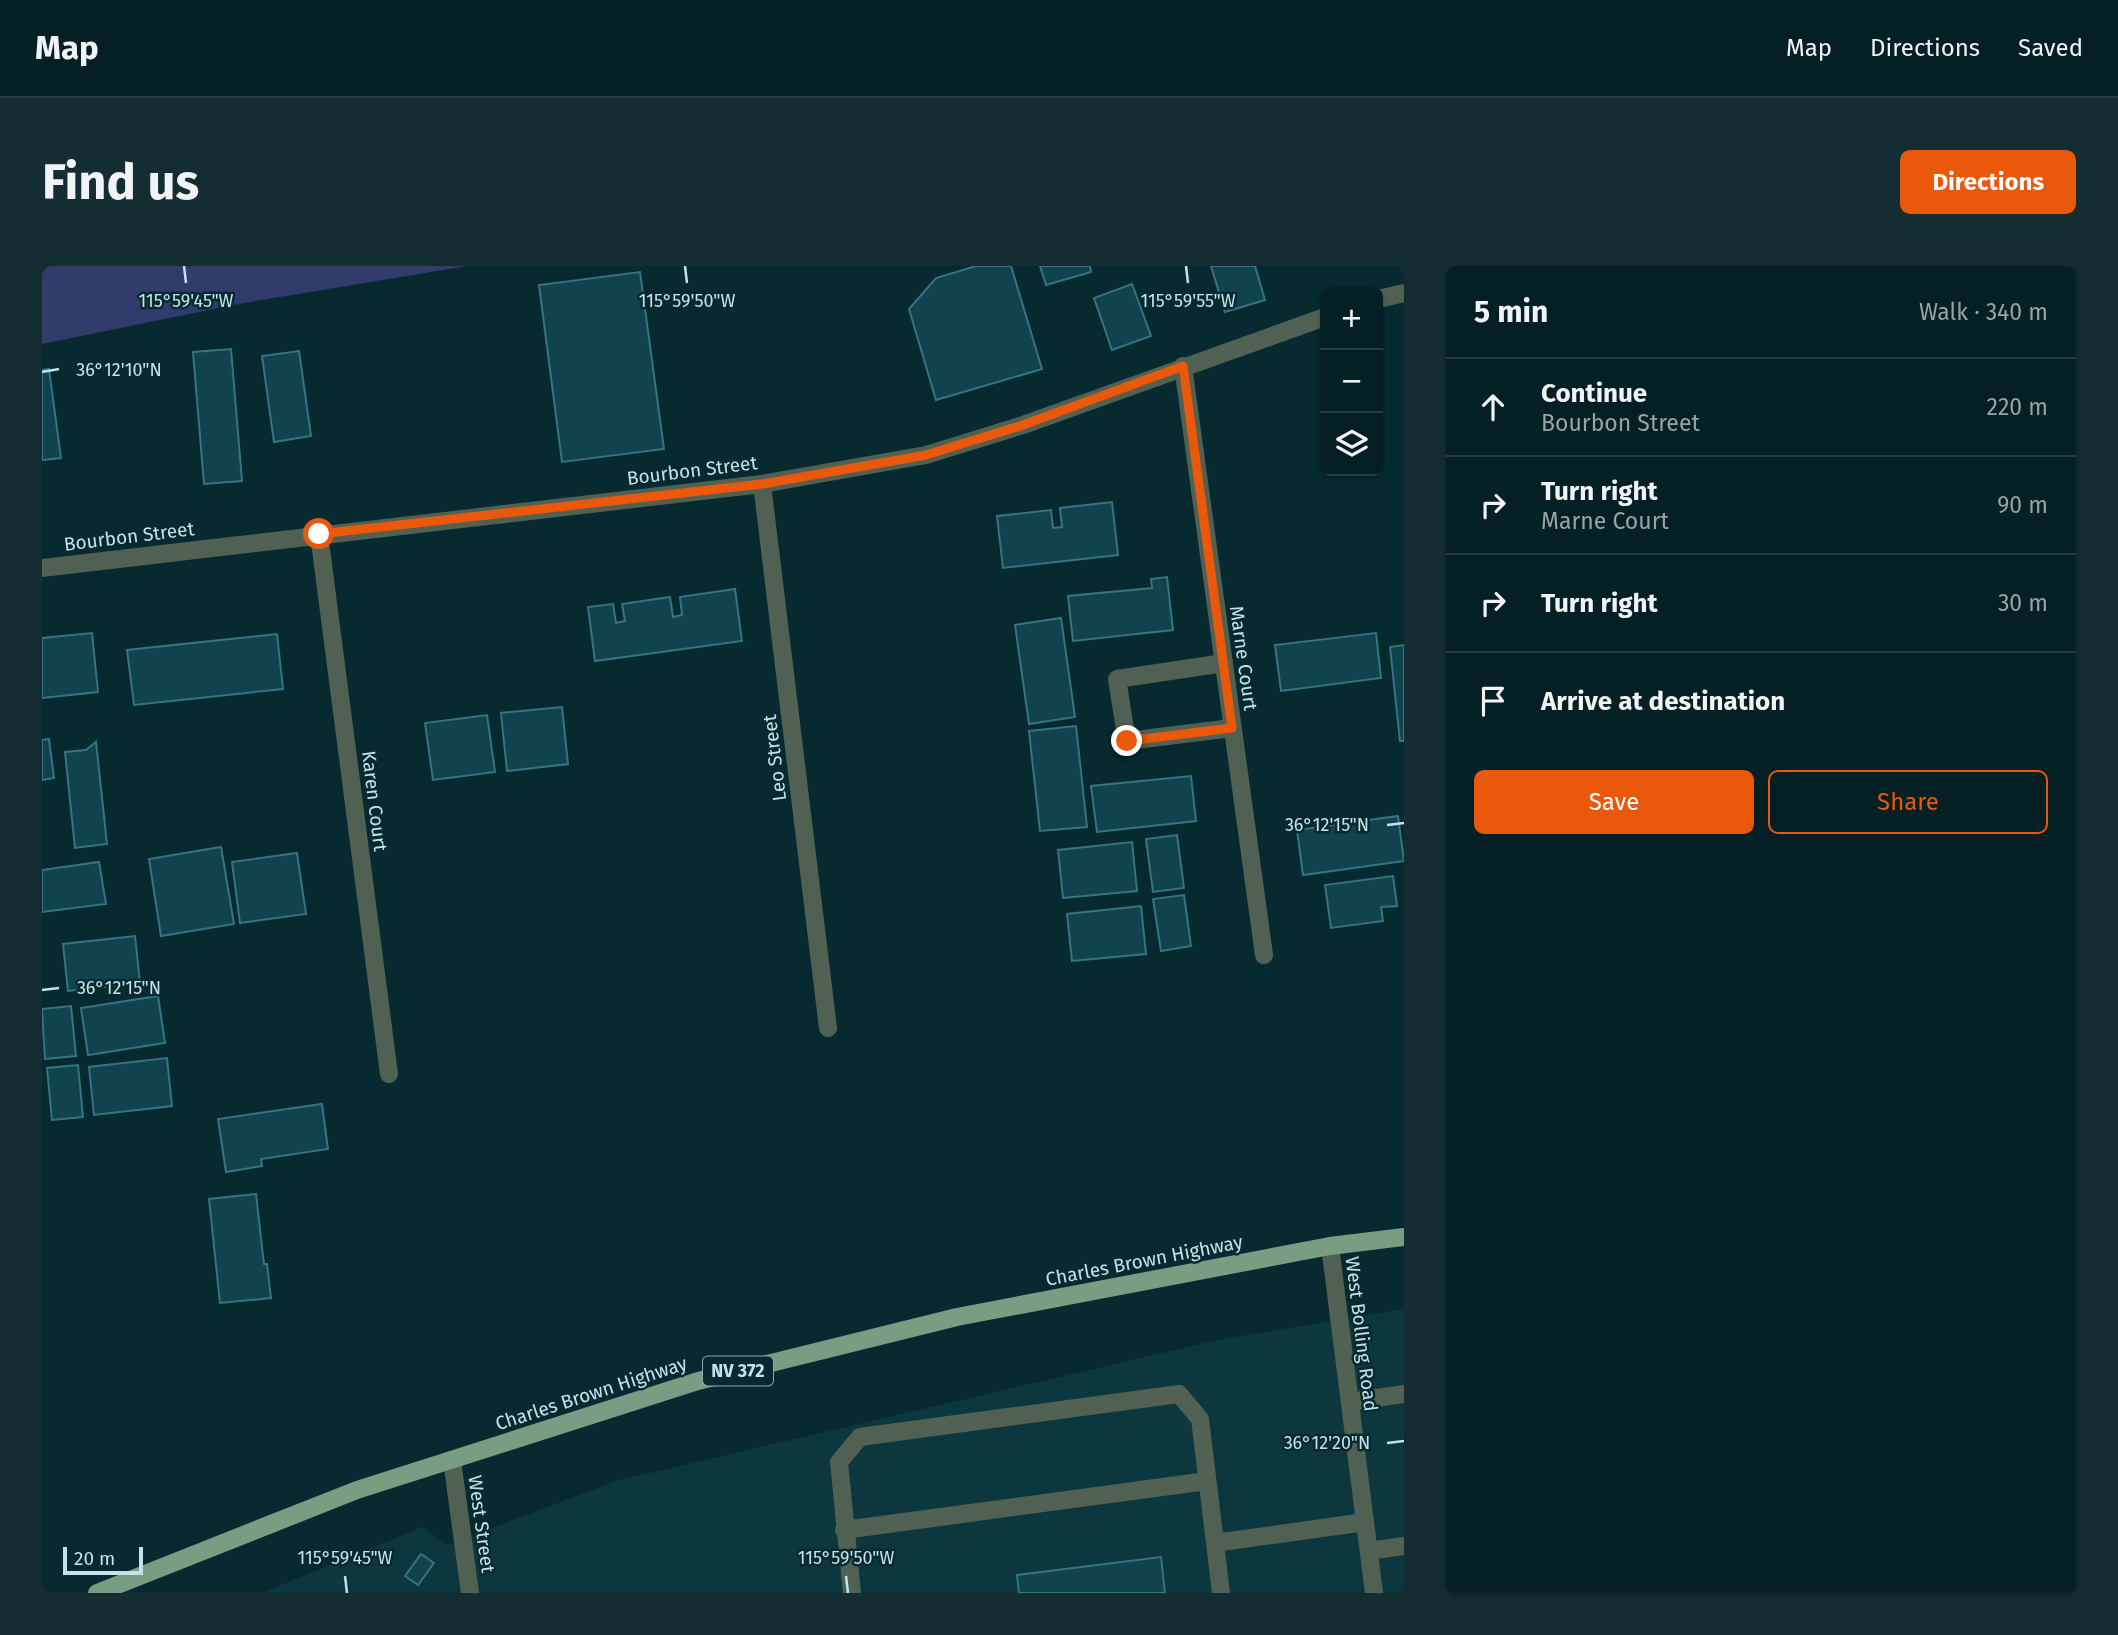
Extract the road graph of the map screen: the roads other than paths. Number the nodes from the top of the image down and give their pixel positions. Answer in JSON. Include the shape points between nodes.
{"nodes":[{"id":1,"x":1404,"y":293,"type":"edge"},
{"id":2,"x":1383,"y":298,"type":"edge"},
{"id":3,"x":1320,"y":319,"type":"edge"},
{"id":4,"x":1183,"y":366,"type":"junction"},
{"id":5,"x":762,"y":484,"type":"junction"},
{"id":6,"x":319,"y":534,"type":"junction"},
{"id":7,"x":42,"y":568,"type":"edge"},
{"id":8,"x":1224,"y":663,"type":"junction"},
{"id":9,"x":1232,"y":728,"type":"junction"},
{"id":10,"x":1264,"y":955,"type":"dead end"},
{"id":11,"x":828,"y":1028,"type":"dead end"},
{"id":12,"x":388,"y":1074,"type":"dead end"},
{"id":13,"x":1404,"y":1237,"type":"edge"},
{"id":14,"x":1330,"y":1246,"type":"junction"},
{"id":15,"x":1404,"y":1394,"type":"edge"},
{"id":16,"x":1350,"y":1402,"type":"junction"},
{"id":17,"x":452,"y":1460,"type":"junction"},
{"id":18,"x":1207,"y":1481,"type":"junction"},
{"id":19,"x":1365,"y":1522,"type":"junction"},
{"id":20,"x":844,"y":1530,"type":"junction"},
{"id":21,"x":1215,"y":1543,"type":"junction"},
{"id":22,"x":1404,"y":1546,"type":"edge"},
{"id":23,"x":1369,"y":1550,"type":"junction"},
{"id":24,"x":97,"y":1593,"type":"edge"},
{"id":25,"x":470,"y":1593,"type":"edge"},
{"id":26,"x":852,"y":1593,"type":"edge"},
{"id":27,"x":1221,"y":1593,"type":"edge"},
{"id":28,"x":1374,"y":1593,"type":"edge"}],
"edges":[{"from":1,"to":2,"type":"street"},
{"from":3,"to":4,"type":"street","name":"Bourbon Street"},
{"from":4,"to":5,"type":"street","name":"Bourbon Street","via":[[926,455]]},
{"from":4,"to":8,"type":"street","name":"Marne Court"},
{"from":5,"to":6,"type":"street","name":"Bourbon Street"},
{"from":5,"to":11,"type":"street","name":"Leo Street"},
{"from":6,"to":7,"type":"street","name":"Bourbon Street"},
{"from":6,"to":12,"type":"street","name":"Karen Court"},
{"from":8,"to":9,"type":"street","name":"Marne Court"},
{"from":8,"to":9,"type":"street","via":[[1117,679],[1127,741]]},
{"from":9,"to":10,"type":"street","name":"Marne Court"},
{"from":13,"to":14,"type":"main road","name":"Charles Brown Highway","number":"NV 372"},
{"from":14,"to":16,"type":"street","name":"West Bolling Road"},
{"from":14,"to":17,"type":"main road","name":"Charles Brown Highway","number":"NV 372","via":[[933,1323],[698,1381]]},
{"from":15,"to":16,"type":"street"},
{"from":16,"to":19,"type":"street","name":"West Bolling Road"},
{"from":17,"to":24,"type":"main road","name":"Charles Brown Highway","number":"NV 372","via":[[357,1490]]},
{"from":17,"to":25,"type":"street","name":"West Street"},
{"from":18,"to":20,"type":"street"},
{"from":18,"to":20,"type":"street","via":[[1200,1419],[1179,1394],[874,1435],[860,1437],[839,1462]]},
{"from":18,"to":21,"type":"street"},
{"from":19,"to":21,"type":"street"},
{"from":19,"to":23,"type":"street","name":"West Bolling Road"},
{"from":20,"to":26,"type":"street"},
{"from":21,"to":27,"type":"street"},
{"from":22,"to":23,"type":"street"},
{"from":23,"to":28,"type":"street","name":"West Bolling Road"}]}
